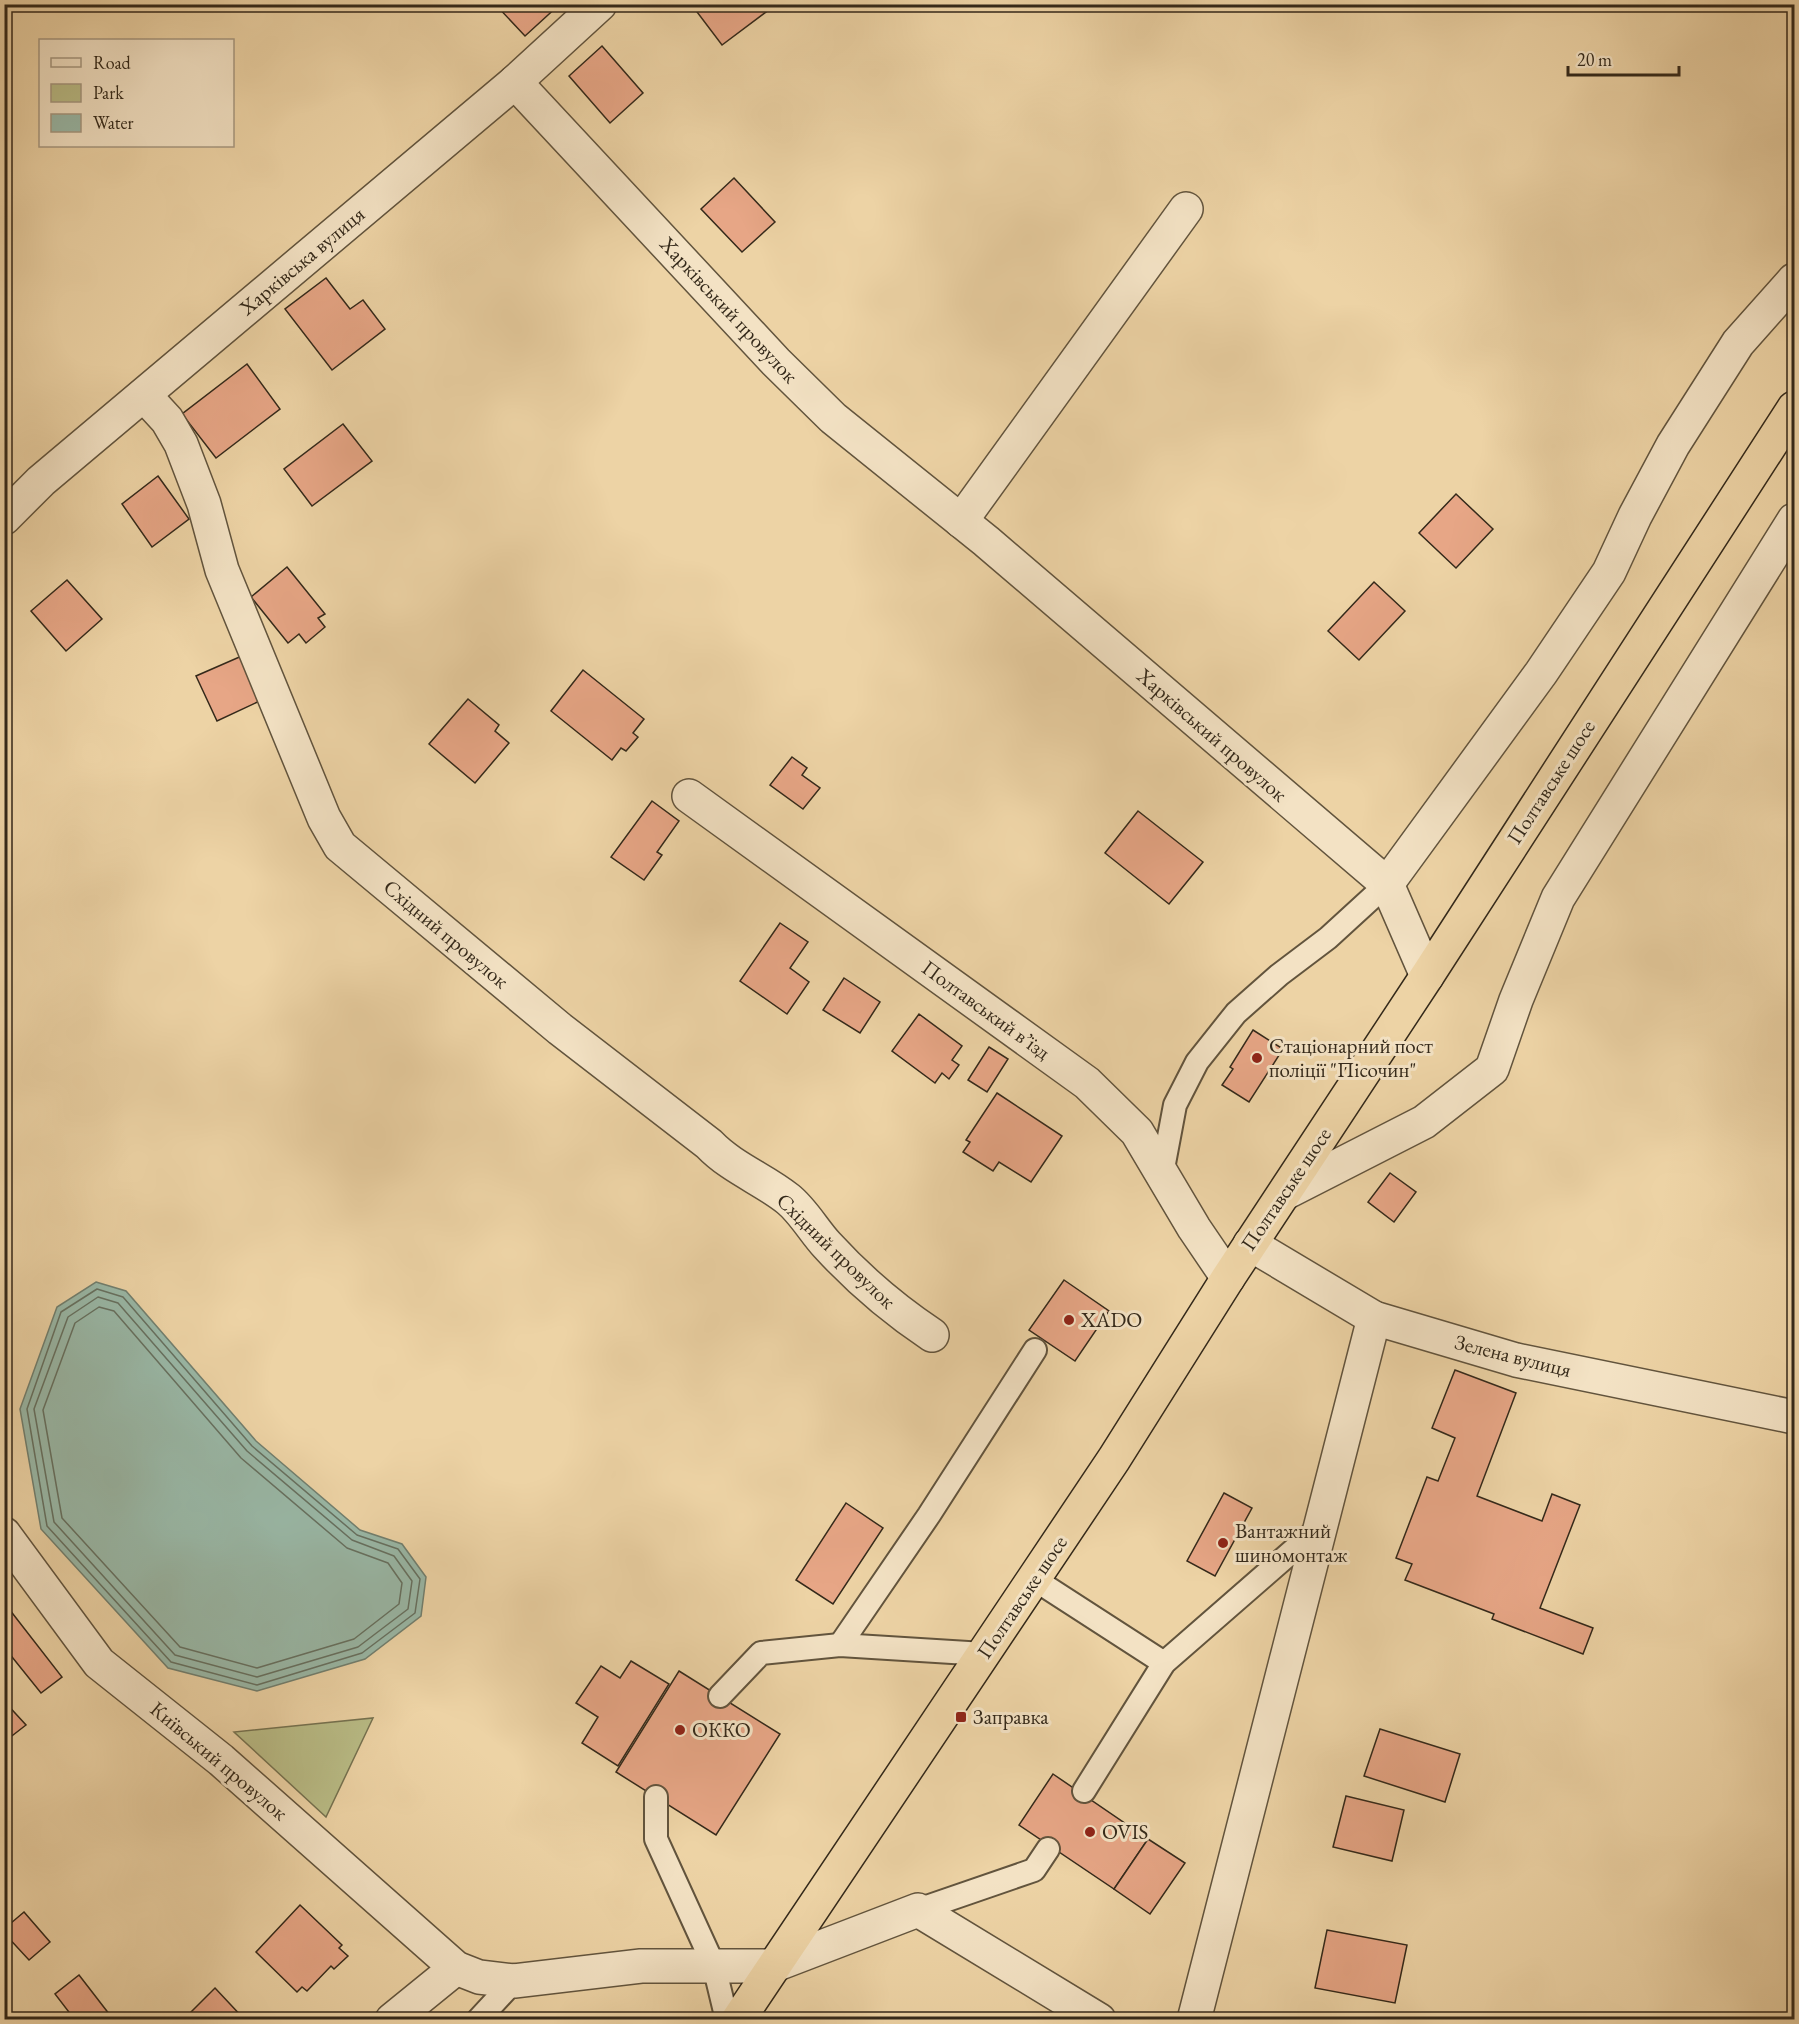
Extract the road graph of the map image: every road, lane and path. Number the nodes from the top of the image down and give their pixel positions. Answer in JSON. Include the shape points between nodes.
{"nodes":[{"id":1,"x":600,"y":4,"type":"edge"},
{"id":2,"x":515,"y":82,"type":"junction"},
{"id":3,"x":1186,"y":209,"type":"dead end"},
{"id":4,"x":1794,"y":280,"type":"edge"},
{"id":5,"x":144,"y":395,"type":"junction"},
{"id":6,"x":1794,"y":408,"type":"edge"},
{"id":7,"x":4,"y":518,"type":"edge"},
{"id":8,"x":1794,"y":520,"type":"edge"},
{"id":9,"x":961,"y":521,"type":"junction"},
{"id":10,"x":689,"y":796,"type":"dead end"},
{"id":11,"x":1387,"y":884,"type":"junction"},
{"id":12,"x":1427,"y":976,"type":"junction"},
{"id":13,"x":1162,"y":1174,"type":"junction"},
{"id":14,"x":1285,"y":1192,"type":"junction"},
{"id":15,"x":1250,"y":1244,"type":"junction"},
{"id":16,"x":1228,"y":1278,"type":"junction"},
{"id":17,"x":1374,"y":1318,"type":"junction"},
{"id":18,"x":932,"y":1335,"type":"dead end"},
{"id":19,"x":1035,"y":1350,"type":"dead end"},
{"id":20,"x":1794,"y":1417,"type":"edge"},
{"id":21,"x":1320,"y":1527,"type":"junction"},
{"id":22,"x":9,"y":1549,"type":"edge"},
{"id":23,"x":1034,"y":1579,"type":"junction"},
{"id":24,"x":840,"y":1645,"type":"junction"},
{"id":25,"x":984,"y":1654,"type":"junction"},
{"id":26,"x":1164,"y":1663,"type":"junction"},
{"id":27,"x":720,"y":1696,"type":"dead end"},
{"id":28,"x":1084,"y":1791,"type":"dead end"},
{"id":29,"x":656,"y":1797,"type":"dead end"},
{"id":30,"x":1048,"y":1849,"type":"dead end"},
{"id":31,"x":918,"y":1910,"type":"junction"},
{"id":32,"x":714,"y":1966,"type":"junction"},
{"id":33,"x":772,"y":1966,"type":"junction"},
{"id":34,"x":456,"y":1968,"type":"junction"},
{"id":35,"x":514,"y":1981,"type":"junction"},
{"id":36,"x":392,"y":2019,"type":"edge"},
{"id":37,"x":478,"y":2019,"type":"edge"},
{"id":38,"x":727,"y":2019,"type":"edge"},
{"id":39,"x":738,"y":2019,"type":"edge"},
{"id":40,"x":1099,"y":2019,"type":"edge"},
{"id":41,"x":1194,"y":2019,"type":"edge"}],
"edges":[{"from":1,"to":2,"type":"street","name":"Харківська вулиця"},
{"from":2,"to":5,"type":"street","name":"Харківська вулиця"},
{"from":2,"to":9,"type":"street","name":"Харківський провулок","via":[[776,362],[833,418]]},
{"from":3,"to":9,"type":"street"},
{"from":4,"to":11,"type":"street","via":[[1738,343],[1673,445],[1610,572]]},
{"from":5,"to":7,"type":"street","name":"Харківська вулиця"},
{"from":5,"to":18,"type":"street","name":"Східний провулок","via":[[167,420],[181,444],[204,504],[222,570],[324,818],[340,846],[724,1159],[790,1200],[858,1279]]},
{"from":6,"to":12,"type":"highway","name":"Полтавське шосе"},
{"from":8,"to":14,"type":"street","via":[[1558,898],[1492,1069],[1424,1122]]},
{"from":9,"to":11,"type":"street","name":"Харківський провулок"},
{"from":10,"to":13,"type":"street","name":"Полтавський в’їзд","via":[[1087,1083],[1137,1132]]},
{"from":11,"to":12,"type":"street","name":"Харківський провулок"},
{"from":11,"to":13,"type":"lane","via":[[1236,1013],[1197,1062],[1174,1105]]},
{"from":12,"to":14,"type":"highway","name":"Полтавське шосе"},
{"from":13,"to":16,"type":"street","name":"Полтавський в’їзд"},
{"from":14,"to":15,"type":"highway","name":"Полтавське шосе"},
{"from":15,"to":16,"type":"highway","name":"Полтавське шосе"},
{"from":15,"to":17,"type":"street","name":"Зелена вулиця"},
{"from":16,"to":23,"type":"highway","name":"Полтавське шосе"},
{"from":17,"to":20,"type":"street","name":"Зелена вулиця","via":[[1516,1360]]},
{"from":17,"to":21,"type":"street"},
{"from":19,"to":24,"type":"lane"},
{"from":21,"to":26,"type":"lane"},
{"from":21,"to":41,"type":"street"},
{"from":22,"to":34,"type":"street","name":"Київський провулок","via":[[99,1663],[221,1760]]},
{"from":23,"to":25,"type":"highway","name":"Полтавське шосе"},
{"from":23,"to":26,"type":"lane"},
{"from":24,"to":25,"type":"lane"},
{"from":24,"to":27,"type":"lane","via":[[761,1653]]},
{"from":25,"to":33,"type":"highway","name":"Полтавське шосе"},
{"from":26,"to":28,"type":"lane"},
{"from":29,"to":32,"type":"lane","via":[[656,1839]]},
{"from":30,"to":31,"type":"lane","via":[[1034,1870]]},
{"from":31,"to":33,"type":"street"},
{"from":31,"to":40,"type":"street"},
{"from":32,"to":33,"type":"street"},
{"from":32,"to":35,"type":"street","via":[[641,1966]]},
{"from":32,"to":38,"type":"lane"},
{"from":33,"to":39,"type":"highway","name":"Полтавське шосе"},
{"from":34,"to":35,"type":"street","via":[[479,1977]]},
{"from":34,"to":36,"type":"street"},
{"from":35,"to":37,"type":"lane"}]}
